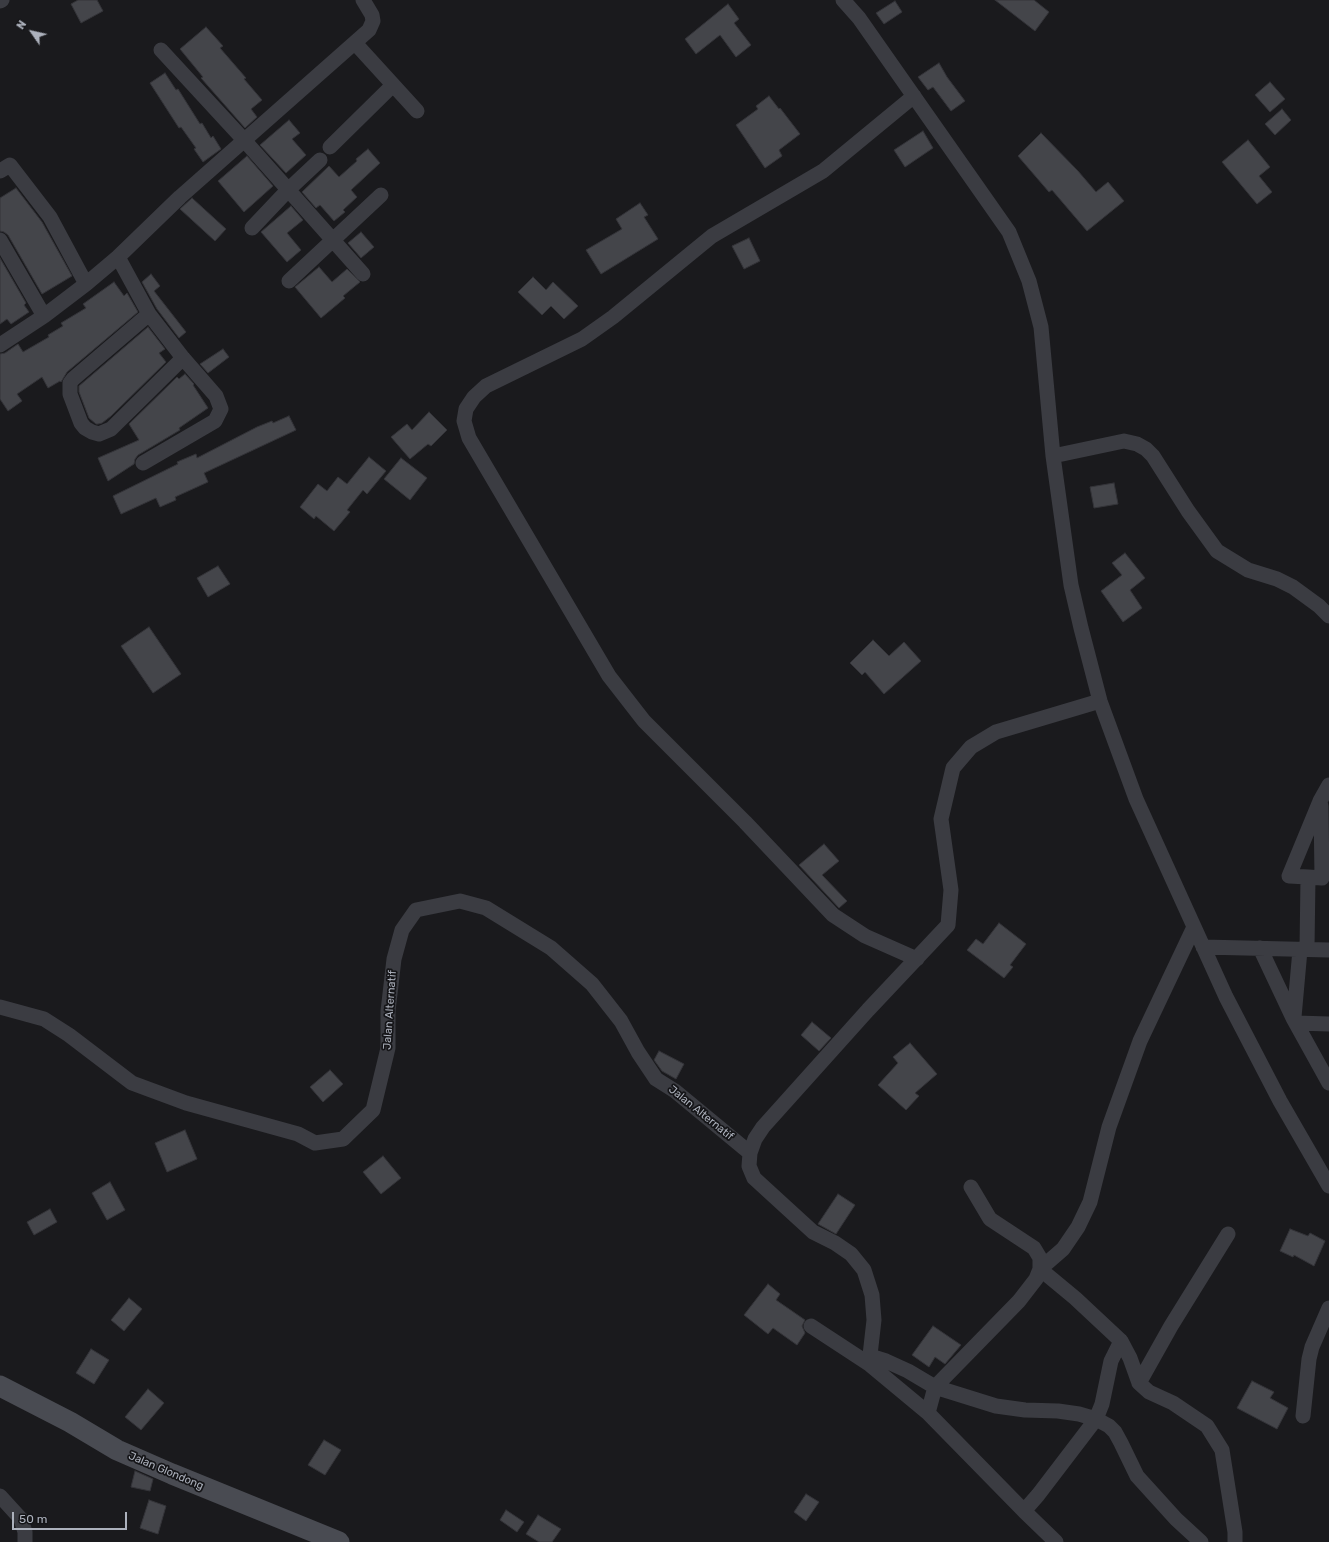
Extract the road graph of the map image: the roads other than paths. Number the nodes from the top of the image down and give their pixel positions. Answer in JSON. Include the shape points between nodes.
{"nodes":[{"id":1,"x":363,"y":0,"type":"edge"},
{"id":2,"x":843,"y":0,"type":"edge"},
{"id":3,"x":355,"y":43,"type":"junction"},
{"id":4,"x":161,"y":50,"type":"dead end"},
{"id":5,"x":393,"y":85,"type":"junction"},
{"id":6,"x":914,"y":96,"type":"junction"},
{"id":7,"x":417,"y":111,"type":"dead end"},
{"id":8,"x":244,"y":140,"type":"junction"},
{"id":9,"x":330,"y":147,"type":"dead end"},
{"id":10,"x":320,"y":160,"type":"dead end"},
{"id":11,"x":0,"y":171,"type":"edge"},
{"id":12,"x":288,"y":190,"type":"junction"},
{"id":13,"x":381,"y":195,"type":"dead end"},
{"id":14,"x":252,"y":228,"type":"dead end"},
{"id":15,"x":0,"y":240,"type":"edge"},
{"id":16,"x":333,"y":240,"type":"junction"},
{"id":17,"x":118,"y":257,"type":"junction"},
{"id":18,"x":363,"y":274,"type":"dead end"},
{"id":19,"x":289,"y":282,"type":"dead end"},
{"id":20,"x":86,"y":284,"type":"junction"},
{"id":21,"x":149,"y":314,"type":"junction"},
{"id":22,"x":44,"y":316,"type":"junction"},
{"id":23,"x":0,"y":344,"type":"edge"},
{"id":24,"x":183,"y":358,"type":"junction"},
{"id":25,"x":1053,"y":456,"type":"junction"},
{"id":26,"x":143,"y":463,"type":"dead end"},
{"id":27,"x":1329,"y":616,"type":"edge"},
{"id":28,"x":1100,"y":701,"type":"junction"},
{"id":29,"x":1329,"y":785,"type":"edge"},
{"id":30,"x":1320,"y":801,"type":"junction"},
{"id":31,"x":1320,"y":877,"type":"edge"},
{"id":32,"x":1194,"y":927,"type":"junction"},
{"id":33,"x":1203,"y":947,"type":"junction"},
{"id":34,"x":1260,"y":948,"type":"junction"},
{"id":35,"x":1304,"y":950,"type":"junction"},
{"id":36,"x":1329,"y":950,"type":"edge"},
{"id":37,"x":917,"y":959,"type":"junction"},
{"id":38,"x":0,"y":1007,"type":"edge"},
{"id":39,"x":1295,"y":1020,"type":"junction"},
{"id":40,"x":1329,"y":1024,"type":"edge"},
{"id":41,"x":1328,"y":1080,"type":"edge"},
{"id":42,"x":750,"y":1153,"type":"junction"},
{"id":43,"x":1327,"y":1178,"type":"edge"},
{"id":44,"x":971,"y":1187,"type":"dead end"},
{"id":45,"x":1228,"y":1234,"type":"dead end"},
{"id":46,"x":1040,"y":1269,"type":"junction"},
{"id":47,"x":1329,"y":1308,"type":"edge"},
{"id":48,"x":811,"y":1326,"type":"dead end"},
{"id":49,"x":1121,"y":1341,"type":"junction"},
{"id":50,"x":870,"y":1360,"type":"junction"},
{"id":51,"x":1139,"y":1383,"type":"junction"},
{"id":52,"x":0,"y":1386,"type":"edge"},
{"id":53,"x":935,"y":1387,"type":"junction"},
{"id":54,"x":928,"y":1412,"type":"junction"},
{"id":55,"x":1303,"y":1416,"type":"dead end"},
{"id":56,"x":1096,"y":1419,"type":"junction"},
{"id":57,"x":0,"y":1496,"type":"edge"},
{"id":58,"x":1024,"y":1511,"type":"junction"},
{"id":59,"x":25,"y":1542,"type":"edge"},
{"id":60,"x":339,"y":1542,"type":"edge"},
{"id":61,"x":1056,"y":1542,"type":"edge"},
{"id":62,"x":1201,"y":1542,"type":"edge"},
{"id":63,"x":1235,"y":1542,"type":"edge"}],
"edges":[{"from":1,"to":3,"type":"street","via":[[373,21],[369,30]]},
{"from":2,"to":6,"type":"street","via":[[859,18]]},
{"from":3,"to":5,"type":"street"},
{"from":3,"to":8,"type":"street"},
{"from":4,"to":8,"type":"street"},
{"from":5,"to":7,"type":"street"},
{"from":5,"to":9,"type":"street"},
{"from":6,"to":25,"type":"street","via":[[1009,232],[1029,281],[1041,327]]},
{"from":6,"to":37,"type":"street","via":[[823,171],[712,236],[613,317],[582,339],[486,386],[466,409],[464,421],[469,438],[609,676],[644,721],[833,915],[865,936]]},
{"from":8,"to":12,"type":"street"},
{"from":8,"to":17,"type":"street"},
{"from":10,"to":12,"type":"street"},
{"from":11,"to":20,"type":"street","via":[[10,165],[50,217]]},
{"from":12,"to":14,"type":"street"},
{"from":12,"to":16,"type":"street"},
{"from":13,"to":16,"type":"street"},
{"from":15,"to":22,"type":"street"},
{"from":16,"to":18,"type":"street"},
{"from":16,"to":19,"type":"street"},
{"from":17,"to":20,"type":"street"},
{"from":17,"to":21,"type":"street"},
{"from":20,"to":22,"type":"street"},
{"from":21,"to":24,"type":"street"},
{"from":21,"to":24,"type":"street","via":[[73,378],[70,383],[70,394],[81,423],[85,428],[99,434],[111,429]]},
{"from":22,"to":23,"type":"street"},
{"from":24,"to":26,"type":"street","via":[[216,396],[221,409],[219,416],[208,426]]},
{"from":25,"to":27,"type":"street","via":[[1124,442],[1146,449],[1154,456],[1188,511],[1217,550],[1248,570],[1293,587]]},
{"from":25,"to":28,"type":"street","via":[[1072,584]]},
{"from":28,"to":32,"type":"street","via":[[1136,799]]},
{"from":28,"to":37,"type":"street","via":[[996,732],[971,747],[953,768],[942,819],[951,890],[948,925]]},
{"from":29,"to":30,"type":"street"},
{"from":30,"to":31,"type":"street"},
{"from":30,"to":31,"type":"street","via":[[1289,876]]},
{"from":31,"to":35,"type":"street"},
{"from":32,"to":33,"type":"street"},
{"from":32,"to":46,"type":"street","via":[[1140,1041],[1109,1127],[1090,1202],[1078,1227],[1062,1249]]},
{"from":33,"to":34,"type":"street"},
{"from":33,"to":43,"type":"street","via":[[1280,1102]]},
{"from":34,"to":35,"type":"street"},
{"from":34,"to":39,"type":"street"},
{"from":35,"to":36,"type":"street"},
{"from":35,"to":39,"type":"street"},
{"from":37,"to":42,"type":"street","via":[[763,1127]]},
{"from":38,"to":42,"type":"street","name":"Jalan Alternatif","via":[[44,1019],[132,1083],[186,1103],[298,1134],[315,1143],[343,1139],[373,1110],[388,1048],[388,1012],[394,959],[402,930],[416,910],[460,901],[486,908],[551,948],[592,984],[621,1021],[656,1079],[675,1091]]},
{"from":39,"to":40,"type":"street"},
{"from":39,"to":41,"type":"street"},
{"from":42,"to":50,"type":"street","via":[[749,1166],[754,1178],[813,1232],[851,1254],[864,1270],[872,1295],[874,1320]]},
{"from":44,"to":46,"type":"street","via":[[990,1219],[1034,1248],[1040,1258]]},
{"from":45,"to":51,"type":"street"},
{"from":46,"to":49,"type":"street"},
{"from":46,"to":53,"type":"street","via":[[1020,1301]]},
{"from":47,"to":55,"type":"street","via":[[1309,1359]]},
{"from":48,"to":50,"type":"street"},
{"from":49,"to":51,"type":"street"},
{"from":49,"to":56,"type":"street","via":[[1111,1361],[1102,1404]]},
{"from":50,"to":53,"type":"street","via":[[886,1361]]},
{"from":50,"to":54,"type":"street"},
{"from":51,"to":63,"type":"street","via":[[1149,1392],[1173,1403],[1207,1426],[1222,1450]]},
{"from":52,"to":60,"type":"main road","name":"Jalan Glondong","via":[[70,1422],[116,1450]]},
{"from":53,"to":54,"type":"street"},
{"from":53,"to":56,"type":"street","via":[[996,1406],[1078,1414]]},
{"from":54,"to":58,"type":"street"},
{"from":56,"to":58,"type":"street"},
{"from":56,"to":62,"type":"street","via":[[1115,1432],[1137,1476]]},
{"from":57,"to":59,"type":"street","via":[[21,1519]]},
{"from":58,"to":61,"type":"street"}]}
